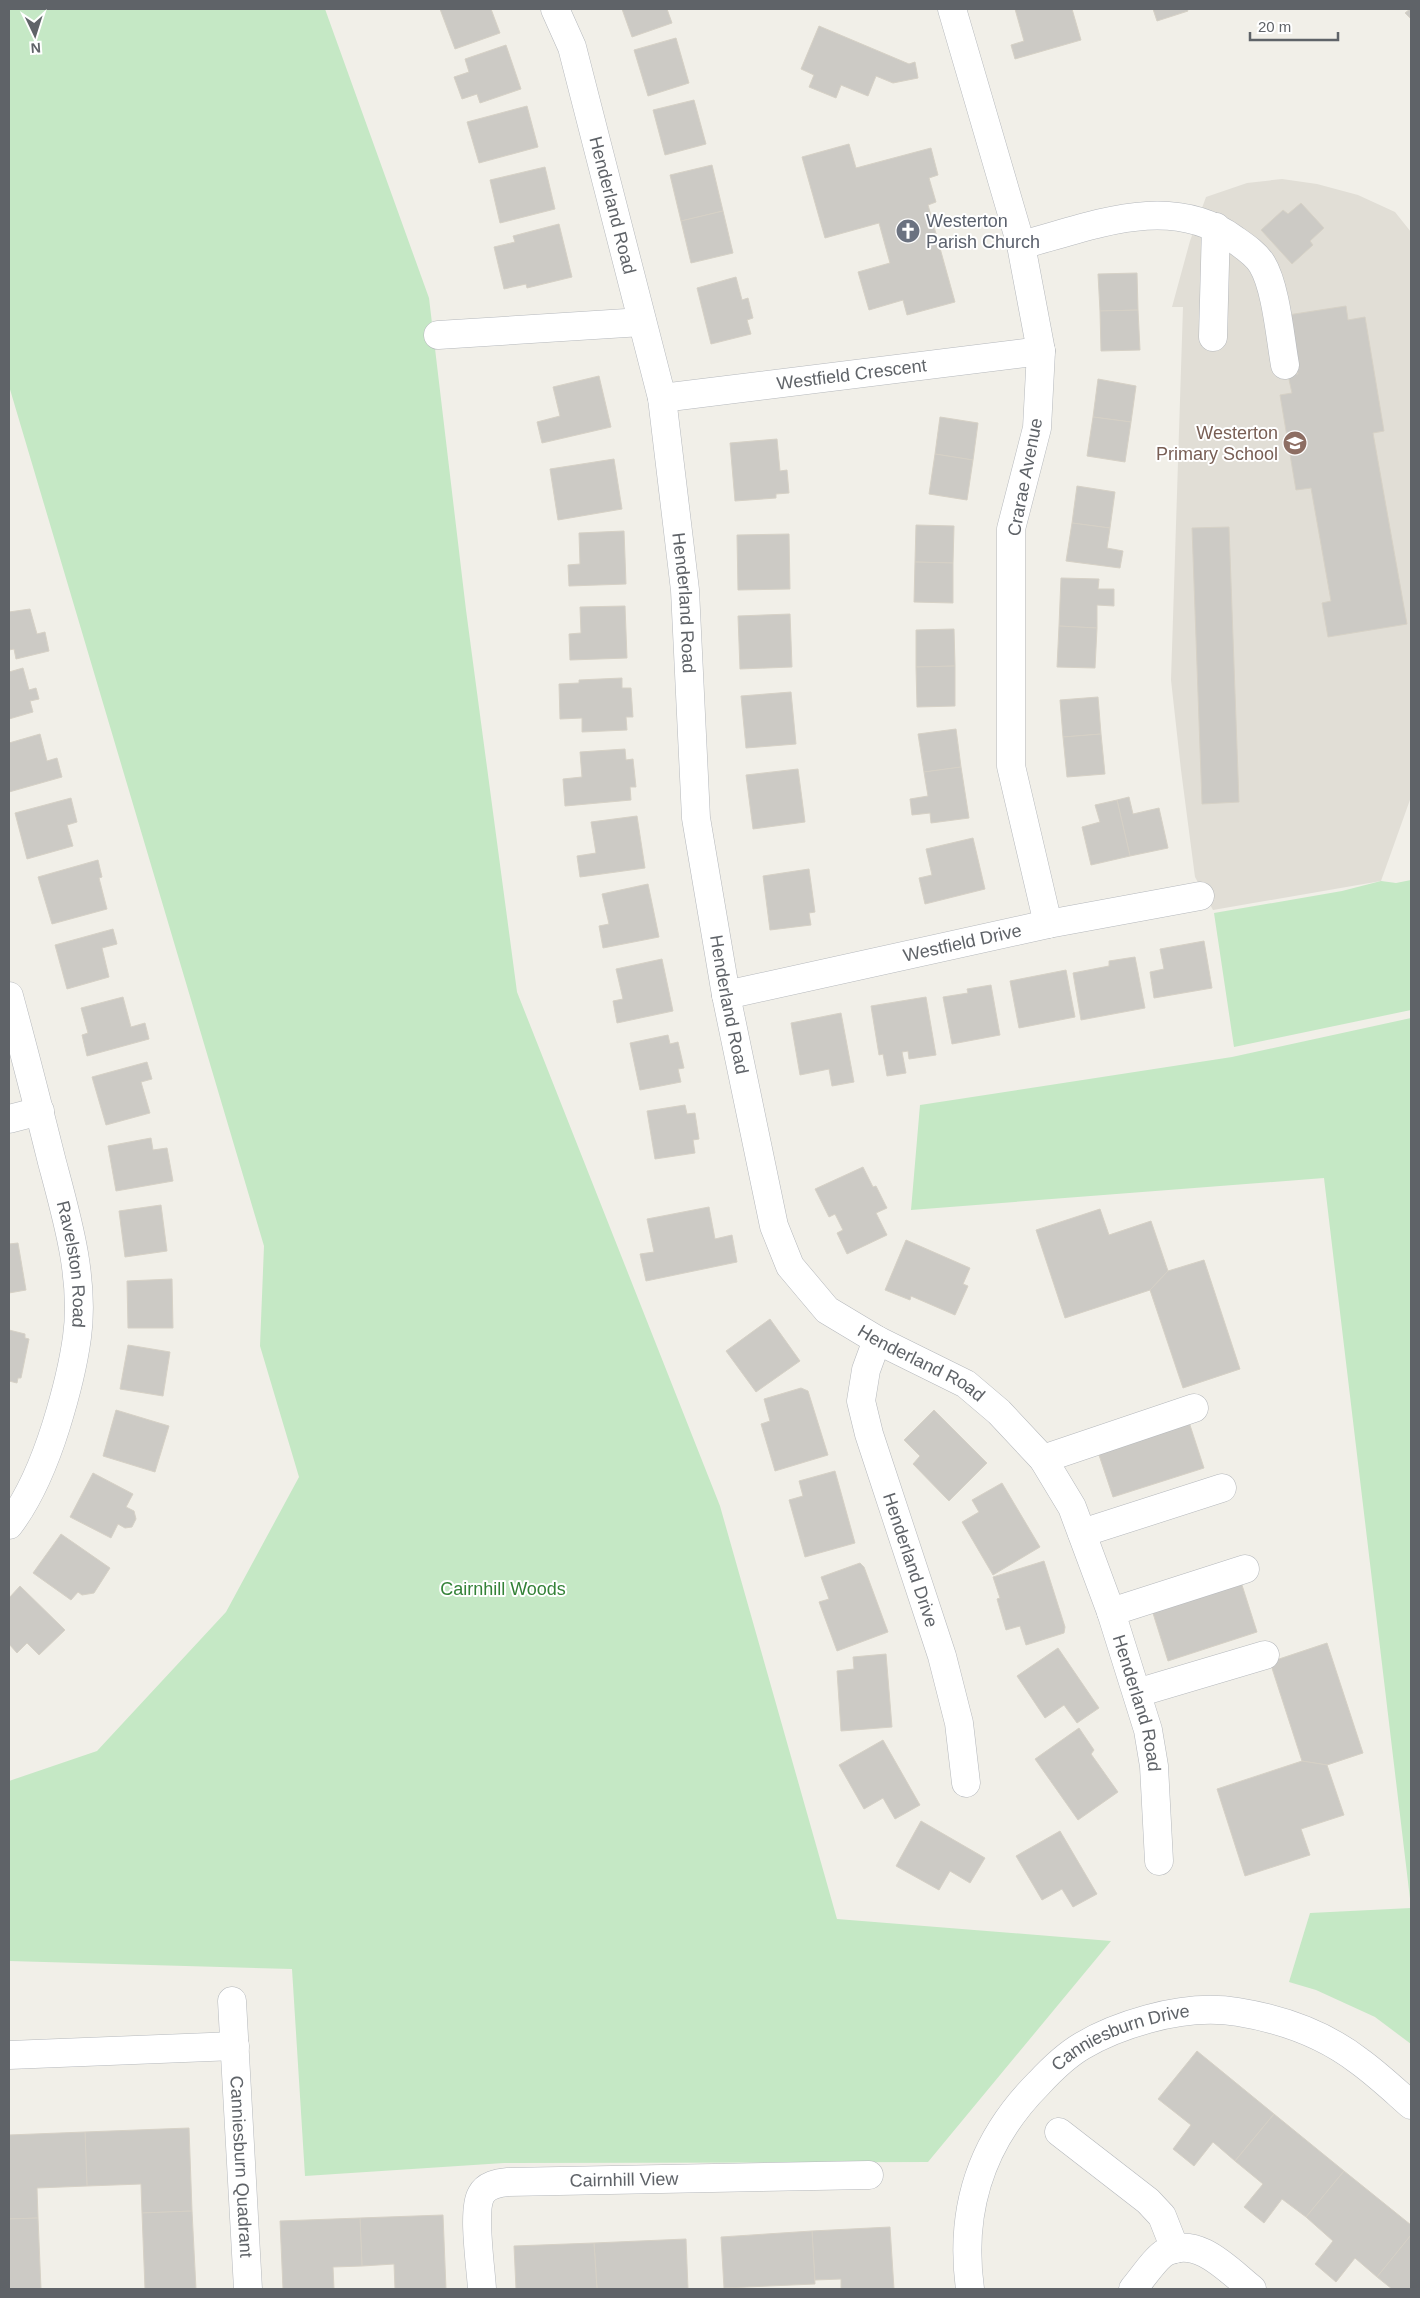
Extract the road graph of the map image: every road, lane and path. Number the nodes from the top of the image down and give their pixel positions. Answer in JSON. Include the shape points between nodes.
{"nodes":[{"id":1,"x":555,"y":9,"type":"edge"},
{"id":2,"x":952,"y":9,"type":"edge"},
{"id":3,"x":1205,"y":223,"type":"junction"},
{"id":4,"x":1022,"y":245,"type":"junction"},
{"id":5,"x":642,"y":322,"type":"junction"},
{"id":6,"x":438,"y":335,"type":"dead end"},
{"id":7,"x":1213,"y":337,"type":"dead end"},
{"id":8,"x":1041,"y":351,"type":"junction"},
{"id":9,"x":1285,"y":364,"type":"dead end"},
{"id":10,"x":662,"y":398,"type":"junction"},
{"id":11,"x":1200,"y":896,"type":"dead end"},
{"id":12,"x":1048,"y":924,"type":"junction"},
{"id":13,"x":726,"y":994,"type":"junction"},
{"id":14,"x":9,"y":996,"type":"edge"},
{"id":15,"x":40,"y":1111,"type":"junction"},
{"id":16,"x":9,"y":1118,"type":"edge"},
{"id":17,"x":878,"y":1340,"type":"junction"},
{"id":18,"x":1194,"y":1408,"type":"dead end"},
{"id":19,"x":1043,"y":1459,"type":"junction"},
{"id":20,"x":1222,"y":1488,"type":"dead end"},
{"id":21,"x":9,"y":1525,"type":"edge"},
{"id":22,"x":1082,"y":1533,"type":"junction"},
{"id":23,"x":1245,"y":1569,"type":"dead end"},
{"id":24,"x":1111,"y":1612,"type":"junction"},
{"id":25,"x":1265,"y":1655,"type":"dead end"},
{"id":26,"x":1137,"y":1693,"type":"junction"},
{"id":27,"x":966,"y":1783,"type":"dead end"},
{"id":28,"x":1159,"y":1862,"type":"dead end"},
{"id":29,"x":232,"y":2000,"type":"dead end"},
{"id":30,"x":235,"y":2046,"type":"junction"},
{"id":31,"x":9,"y":2055,"type":"edge"},
{"id":32,"x":1411,"y":2105,"type":"edge"},
{"id":33,"x":1059,"y":2132,"type":"dead end"},
{"id":34,"x":869,"y":2175,"type":"dead end"},
{"id":35,"x":1175,"y":2249,"type":"junction"},
{"id":36,"x":248,"y":2289,"type":"edge"},
{"id":37,"x":482,"y":2289,"type":"edge"},
{"id":38,"x":970,"y":2289,"type":"edge"},
{"id":39,"x":1133,"y":2289,"type":"edge"},
{"id":40,"x":1252,"y":2289,"type":"edge"}],
"edges":[{"from":1,"to":5,"type":"street","name":"Henderland Road","via":[[572,47]]},
{"from":2,"to":4,"type":"street","name":"Crarae Avenue"},
{"from":3,"to":4,"type":"street","via":[[1152,214],[1127,217]]},
{"from":3,"to":7,"type":"street"},
{"from":3,"to":9,"type":"street","via":[[1247,248],[1261,263],[1268,279]]},
{"from":4,"to":8,"type":"street","name":"Crarae Avenue"},
{"from":5,"to":6,"type":"street"},
{"from":5,"to":10,"type":"street","name":"Henderland Road"},
{"from":8,"to":10,"type":"street","name":"Westfield Crescent"},
{"from":8,"to":12,"type":"street","name":"Crarae Avenue","via":[[1037,428],[1011,529],[1011,766]]},
{"from":10,"to":13,"type":"street","name":"Henderland Road","via":[[685,590],[696,818]]},
{"from":11,"to":12,"type":"street","name":"Westfield Drive"},
{"from":12,"to":13,"type":"street","name":"Westfield Drive"},
{"from":13,"to":17,"type":"street","name":"Henderland Road","via":[[774,1226],[790,1266],[827,1310]]},
{"from":14,"to":15,"type":"street","name":"Ravelston Road"},
{"from":15,"to":16,"type":"street"},
{"from":15,"to":21,"type":"street","name":"Ravelston Road","via":[[76,1270],[77,1336],[66,1393],[49,1448],[23,1506]]},
{"from":17,"to":19,"type":"street","name":"Henderland Road","via":[[966,1384]]},
{"from":17,"to":27,"type":"street","name":"Henderland Drive","via":[[866,1370],[861,1401],[942,1656],[959,1723]]},
{"from":18,"to":19,"type":"street"},
{"from":19,"to":22,"type":"street","name":"Henderland Road","via":[[1072,1507]]},
{"from":20,"to":22,"type":"street"},
{"from":22,"to":24,"type":"street","name":"Henderland Road"},
{"from":23,"to":24,"type":"street"},
{"from":24,"to":26,"type":"street","name":"Henderland Road"},
{"from":25,"to":26,"type":"street"},
{"from":26,"to":28,"type":"street","name":"Henderland Road","via":[[1154,1766]]},
{"from":29,"to":30,"type":"street","name":"Canniesburn Quadrant"},
{"from":30,"to":31,"type":"street"},
{"from":30,"to":36,"type":"street","name":"Canniesburn Quadrant"},
{"from":32,"to":38,"type":"street","name":"Canniesburn Drive","via":[[1358,2060],[1319,2035],[1277,2020],[1236,2011],[1173,2012],[1106,2034],[1063,2058],[1025,2096],[1001,2128],[978,2175],[970,2209]]},
{"from":33,"to":35,"type":"street","via":[[1148,2201],[1162,2216]]},
{"from":34,"to":37,"type":"street","name":"Cairnhill View","via":[[493,2184],[481,2194],[477,2208]]},
{"from":35,"to":39,"type":"street","via":[[1165,2252]]},
{"from":35,"to":40,"type":"street","via":[[1199,2249]]}]}
